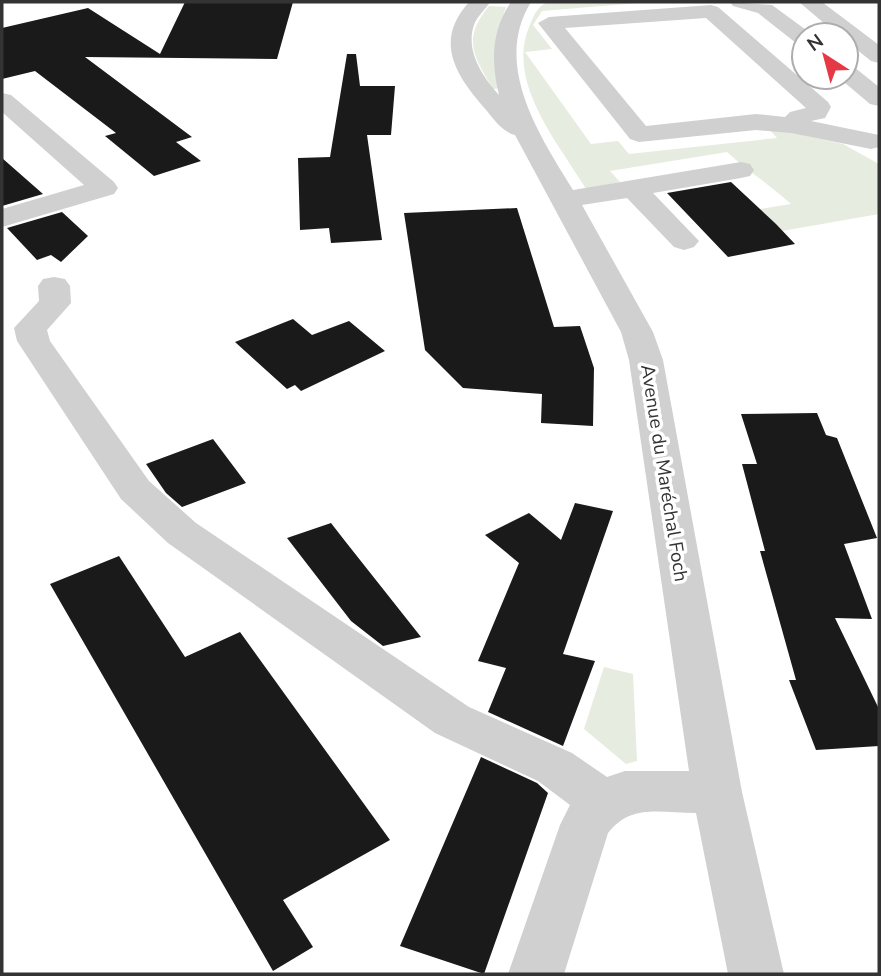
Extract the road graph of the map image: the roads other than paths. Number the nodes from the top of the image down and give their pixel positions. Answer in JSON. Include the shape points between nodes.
{"nodes":[{"id":1,"x":480,"y":2,"type":"edge"},
{"id":2,"x":520,"y":2,"type":"edge"},
{"id":3,"x":748,"y":2,"type":"edge"},
{"id":4,"x":809,"y":2,"type":"edge"},
{"id":5,"x":790,"y":27,"type":"edge"},
{"id":6,"x":879,"y":56,"type":"edge"},
{"id":7,"x":860,"y":83,"type":"edge"},
{"id":8,"x":879,"y":99,"type":"edge"},
{"id":9,"x":2,"y":100,"type":"edge"},
{"id":10,"x":791,"y":125,"type":"junction"},
{"id":11,"x":877,"y":136,"type":"edge"},
{"id":12,"x":536,"y":150,"type":"junction"},
{"id":13,"x":741,"y":170,"type":"dead end"},
{"id":14,"x":634,"y":189,"type":"junction"},
{"id":15,"x":564,"y":200,"type":"junction"},
{"id":16,"x":2,"y":218,"type":"edge"},
{"id":17,"x":684,"y":241,"type":"dead end"},
{"id":18,"x":54,"y":286,"type":"dead end"},
{"id":19,"x":717,"y":792,"type":"junction"},
{"id":20,"x":602,"y":804,"type":"junction"},
{"id":21,"x":536,"y":974,"type":"edge"},
{"id":22,"x":755,"y":974,"type":"edge"}],
"edges":[{"from":1,"to":12,"type":"street","via":[[462,29],[464,57],[484,92]]},
{"from":2,"to":12,"type":"street","name":"Avenue du Maréchal Foch","via":[[508,28],[505,63],[513,97]]},
{"from":3,"to":5,"type":"street"},
{"from":4,"to":6,"type":"street"},
{"from":7,"to":8,"type":"street"},
{"from":9,"to":16,"type":"street","via":[[104,188]]},
{"from":10,"to":10,"type":"street","via":[[756,122],[639,134],[549,23],[711,11],[819,107]]},
{"from":10,"to":11,"type":"street"},
{"from":12,"to":15,"type":"street","name":"Avenue du Maréchal Foch"},
{"from":13,"to":14,"type":"street"},
{"from":14,"to":15,"type":"street"},
{"from":14,"to":17,"type":"street"},
{"from":15,"to":19,"type":"street","name":"Avenue du Maréchal Foch","via":[[637,332],[646,360]]},
{"from":18,"to":20,"type":"street","via":[[55,303],[30,328],[34,341],[135,489],[182,534],[452,720],[555,767]]},
{"from":19,"to":20,"type":"street","via":[[625,793]]},
{"from":19,"to":22,"type":"street","name":"Avenue du Maréchal Foch"},
{"from":20,"to":21,"type":"street","via":[[585,825]]}]}
